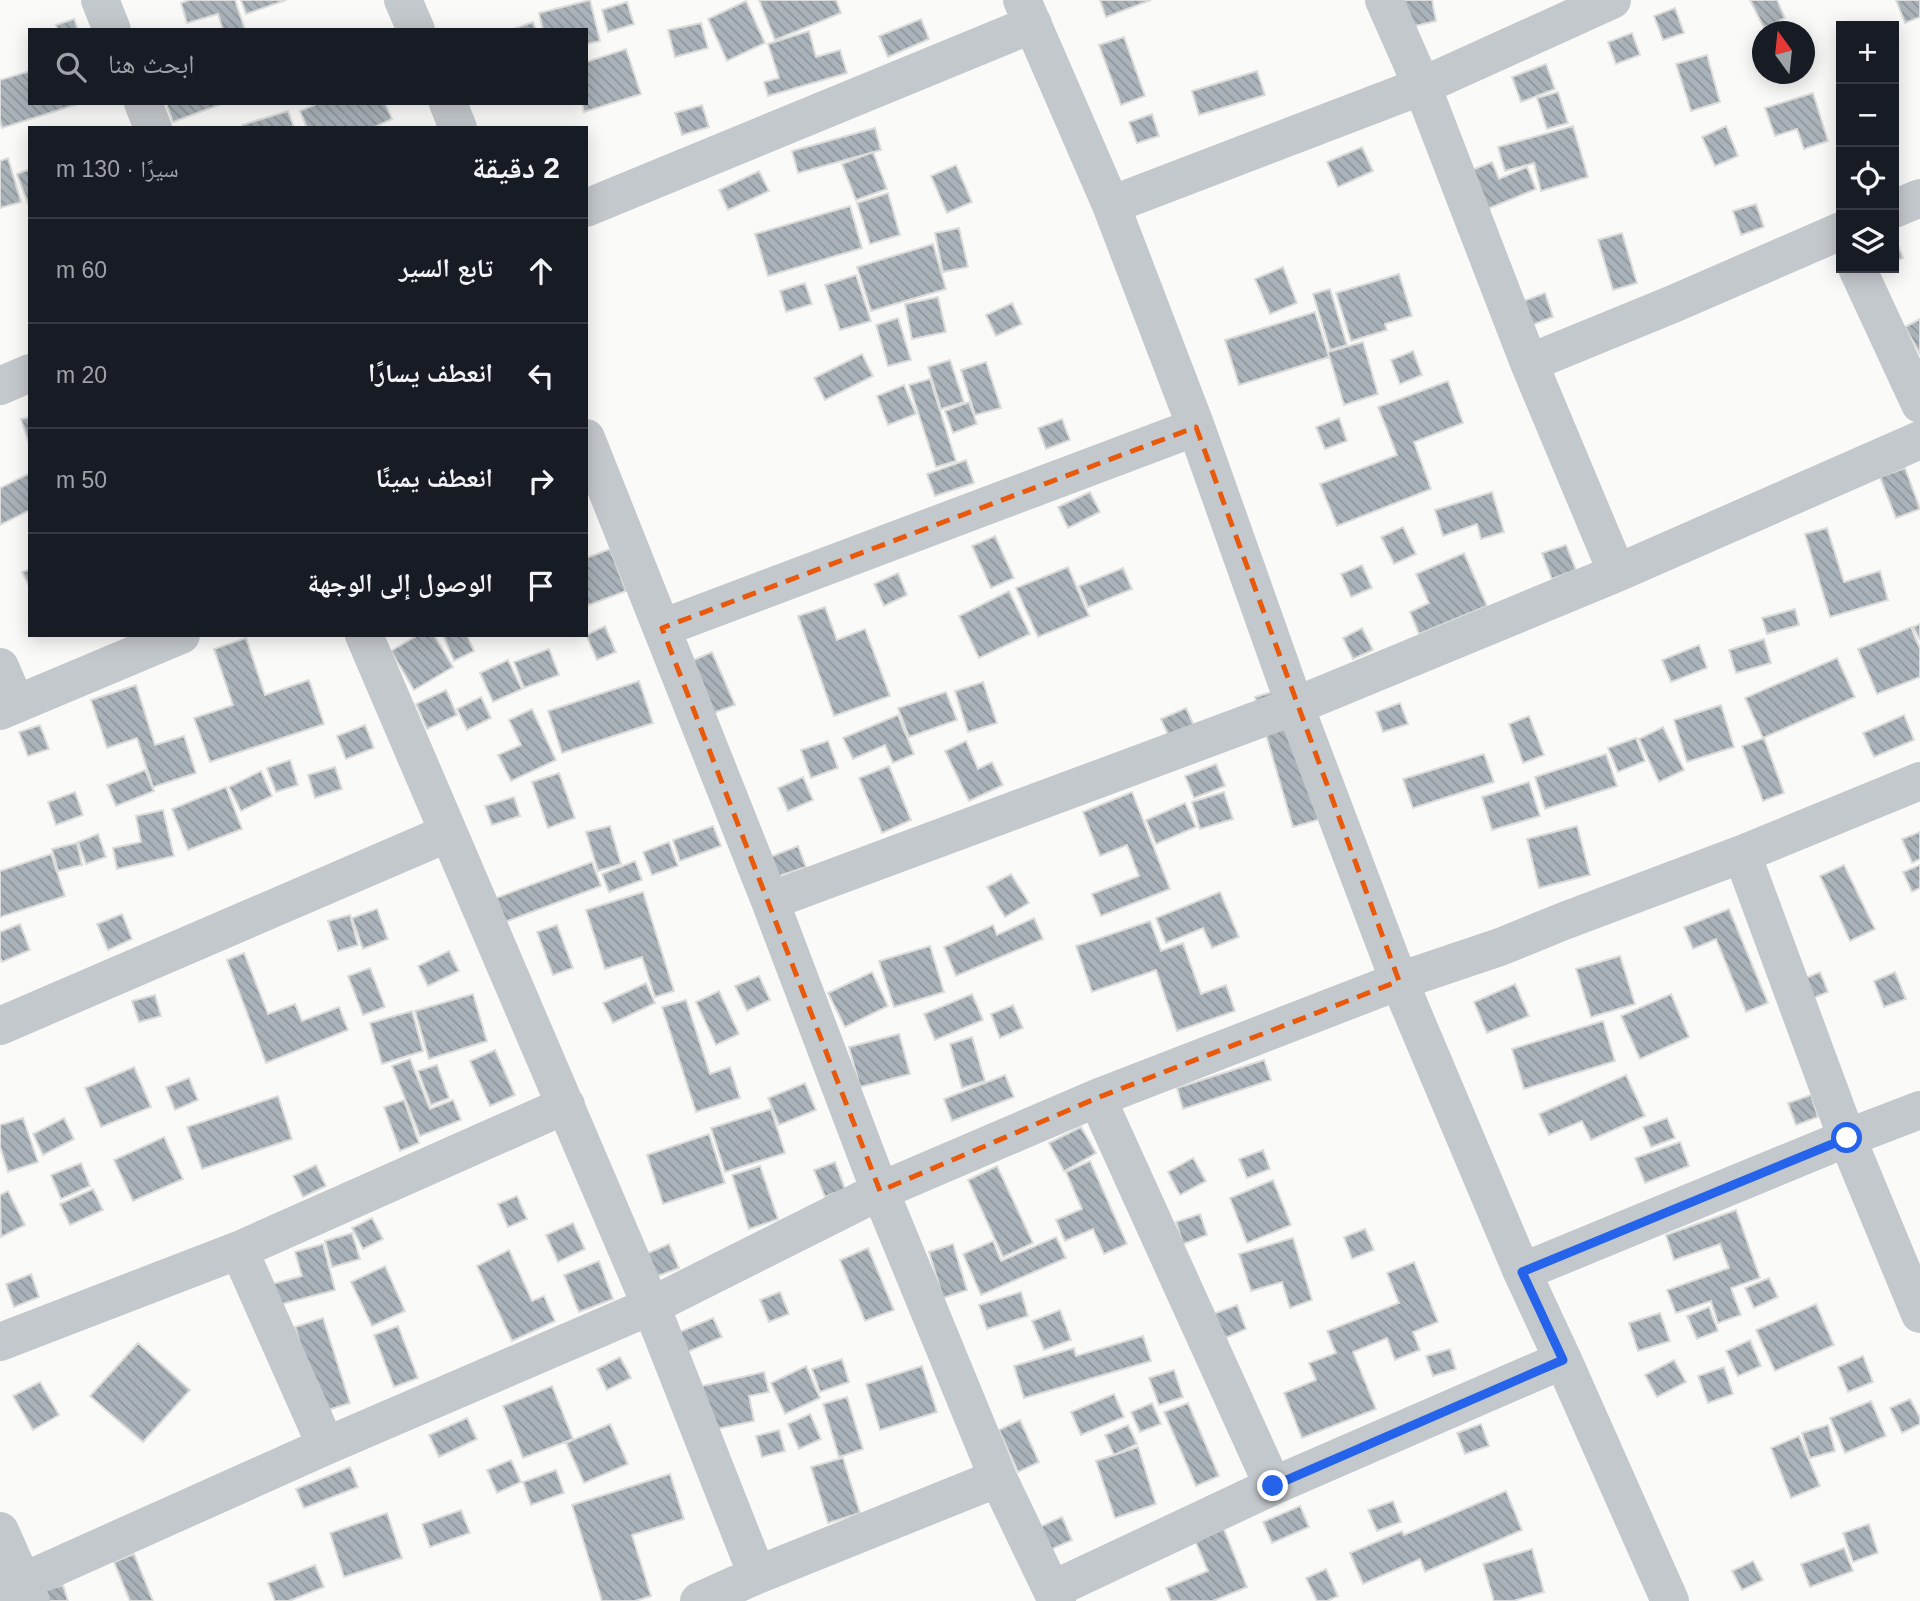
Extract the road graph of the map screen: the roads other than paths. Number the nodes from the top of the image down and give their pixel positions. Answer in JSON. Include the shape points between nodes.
{"nodes":[{"id":1,"x":100,"y":0,"type":"edge"},
{"id":2,"x":404,"y":0,"type":"edge"},
{"id":3,"x":1384,"y":0,"type":"edge"},
{"id":4,"x":1612,"y":0,"type":"edge"},
{"id":5,"x":1027,"y":12,"type":"edge"},
{"id":6,"x":111,"y":28,"type":"edge"},
{"id":7,"x":415,"y":28,"type":"edge"},
{"id":8,"x":1422,"y":86,"type":"junction"},
{"id":9,"x":144,"y":105,"type":"edge"},
{"id":10,"x":448,"y":105,"type":"edge"},
{"id":11,"x":152,"y":126,"type":"edge"},
{"id":12,"x":457,"y":126,"type":"edge"},
{"id":13,"x":1920,"y":198,"type":"edge"},
{"id":14,"x":1111,"y":205,"type":"junction"},
{"id":15,"x":588,"y":207,"type":"edge"},
{"id":16,"x":1899,"y":207,"type":"edge"},
{"id":17,"x":1836,"y":234,"type":"edge"},
{"id":18,"x":1859,"y":273,"type":"edge"},
{"id":19,"x":1529,"y":363,"type":"junction"},
{"id":20,"x":28,"y":374,"type":"edge"},
{"id":21,"x":0,"y":386,"type":"edge"},
{"id":22,"x":1920,"y":404,"type":"edge"},
{"id":23,"x":1196,"y":427,"type":"junction"},
{"id":24,"x":1920,"y":440,"type":"edge"},
{"id":25,"x":588,"y":446,"type":"edge"},
{"id":26,"x":1616,"y":573,"type":"junction"},
{"id":27,"x":662,"y":628,"type":"junction"},
{"id":28,"x":176,"y":637,"type":"edge"},
{"id":29,"x":365,"y":637,"type":"edge"},
{"id":30,"x":0,"y":667,"type":"edge"},
{"id":31,"x":1295,"y":706,"type":"junction"},
{"id":32,"x":8,"y":707,"type":"edge"},
{"id":33,"x":1920,"y":782,"type":"edge"},
{"id":34,"x":447,"y":832,"type":"junction"},
{"id":35,"x":1742,"y":854,"type":"junction"},
{"id":36,"x":770,"y":901,"type":"junction"},
{"id":37,"x":1398,"y":981,"type":"junction"},
{"id":38,"x":0,"y":1026,"type":"edge"},
{"id":39,"x":1097,"y":1098,"type":"junction"},
{"id":40,"x":566,"y":1105,"type":"junction"},
{"id":41,"x":1920,"y":1110,"type":"edge"},
{"id":42,"x":1847,"y":1138,"type":"junction"},
{"id":43,"x":880,"y":1191,"type":"junction"},
{"id":44,"x":239,"y":1250,"type":"junction"},
{"id":45,"x":1522,"y":1272,"type":"junction"},
{"id":46,"x":651,"y":1306,"type":"junction"},
{"id":47,"x":1920,"y":1314,"type":"edge"},
{"id":48,"x":0,"y":1342,"type":"edge"},
{"id":49,"x":1563,"y":1360,"type":"junction"},
{"id":50,"x":326,"y":1446,"type":"junction"},
{"id":51,"x":998,"y":1478,"type":"junction"},
{"id":52,"x":1273,"y":1486,"type":"junction"},
{"id":53,"x":0,"y":1531,"type":"edge"},
{"id":54,"x":757,"y":1575,"type":"junction"},
{"id":55,"x":18,"y":1592,"type":"edge"},
{"id":56,"x":1054,"y":1595,"type":"edge"},
{"id":57,"x":699,"y":1601,"type":"edge"},
{"id":58,"x":1670,"y":1601,"type":"edge"}],
"edges":[{"from":1,"to":6,"type":"street"},
{"from":2,"to":7,"type":"street"},
{"from":3,"to":8,"type":"street"},
{"from":4,"to":8,"type":"street"},
{"from":5,"to":14,"type":"street"},
{"from":5,"to":15,"type":"street"},
{"from":8,"to":14,"type":"street"},
{"from":8,"to":19,"type":"street"},
{"from":9,"to":11,"type":"street"},
{"from":10,"to":12,"type":"street"},
{"from":13,"to":16,"type":"street"},
{"from":14,"to":23,"type":"street"},
{"from":17,"to":19,"type":"street"},
{"from":18,"to":22,"type":"street"},
{"from":19,"to":26,"type":"street"},
{"from":20,"to":21,"type":"street"},
{"from":23,"to":27,"type":"street"},
{"from":23,"to":31,"type":"street"},
{"from":24,"to":26,"type":"street"},
{"from":25,"to":27,"type":"street"},
{"from":26,"to":31,"type":"street"},
{"from":27,"to":36,"type":"street"},
{"from":28,"to":32,"type":"street"},
{"from":29,"to":34,"type":"street"},
{"from":30,"to":32,"type":"street"},
{"from":31,"to":36,"type":"street"},
{"from":31,"to":37,"type":"street"},
{"from":33,"to":35,"type":"street"},
{"from":34,"to":38,"type":"street"},
{"from":34,"to":40,"type":"street"},
{"from":35,"to":37,"type":"street"},
{"from":35,"to":42,"type":"street"},
{"from":36,"to":43,"type":"street"},
{"from":37,"to":39,"type":"street"},
{"from":37,"to":45,"type":"street"},
{"from":39,"to":43,"type":"street"},
{"from":39,"to":52,"type":"street"},
{"from":40,"to":44,"type":"street"},
{"from":40,"to":46,"type":"street"},
{"from":41,"to":42,"type":"street"},
{"from":42,"to":45,"type":"street"},
{"from":42,"to":47,"type":"street"},
{"from":43,"to":46,"type":"street"},
{"from":43,"to":51,"type":"street"},
{"from":44,"to":48,"type":"street"},
{"from":44,"to":50,"type":"street"},
{"from":45,"to":49,"type":"street"},
{"from":46,"to":50,"type":"street"},
{"from":46,"to":54,"type":"street"},
{"from":49,"to":52,"type":"street"},
{"from":49,"to":58,"type":"street"},
{"from":50,"to":55,"type":"street"},
{"from":51,"to":54,"type":"street"},
{"from":51,"to":56,"type":"street"},
{"from":52,"to":56,"type":"street"},
{"from":53,"to":55,"type":"street"},
{"from":54,"to":57,"type":"street"}]}
